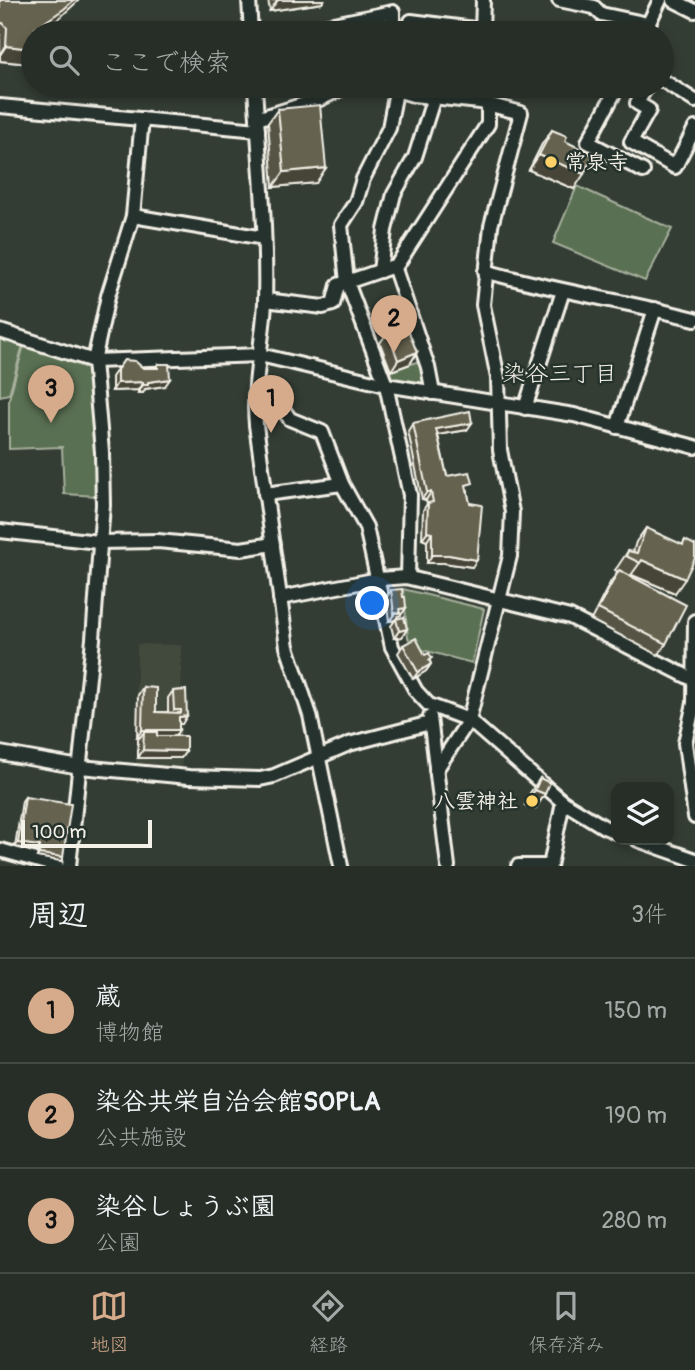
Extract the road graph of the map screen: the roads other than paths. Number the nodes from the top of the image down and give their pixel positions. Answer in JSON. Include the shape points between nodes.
{"nodes":[{"id":1,"x":249,"y":0,"type":"edge"},
{"id":2,"x":483,"y":0,"type":"edge"},
{"id":3,"x":559,"y":0,"type":"edge"},
{"id":4,"x":660,"y":0,"type":"edge"},
{"id":5,"x":673,"y":0,"type":"edge"},
{"id":6,"x":695,"y":11,"type":"edge"},
{"id":7,"x":250,"y":21,"type":"edge"},
{"id":8,"x":359,"y":21,"type":"edge"},
{"id":9,"x":393,"y":21,"type":"edge"},
{"id":10,"x":482,"y":21,"type":"edge"},
{"id":11,"x":624,"y":21,"type":"edge"},
{"id":12,"x":650,"y":21,"type":"edge"},
{"id":13,"x":674,"y":88,"type":"edge"},
{"id":14,"x":256,"y":98,"type":"edge"},
{"id":15,"x":322,"y":98,"type":"edge"},
{"id":16,"x":394,"y":98,"type":"edge"},
{"id":17,"x":434,"y":98,"type":"edge"},
{"id":18,"x":442,"y":98,"type":"edge"},
{"id":19,"x":483,"y":98,"type":"edge"},
{"id":20,"x":612,"y":98,"type":"edge"},
{"id":21,"x":640,"y":98,"type":"edge"},
{"id":22,"x":695,"y":101,"type":"edge"},
{"id":23,"x":484,"y":103,"type":"junction"},
{"id":24,"x":0,"y":106,"type":"edge"},
{"id":25,"x":142,"y":119,"type":"junction"},
{"id":26,"x":257,"y":125,"type":"junction"},
{"id":27,"x":695,"y":128,"type":"edge"},
{"id":28,"x":643,"y":172,"type":"dead end"},
{"id":29,"x":133,"y":216,"type":"junction"},
{"id":30,"x":264,"y":238,"type":"junction"},
{"id":31,"x":394,"y":266,"type":"junction"},
{"id":32,"x":380,"y":271,"type":"junction"},
{"id":33,"x":485,"y":271,"type":"junction"},
{"id":34,"x":347,"y":282,"type":"junction"},
{"id":35,"x":562,"y":291,"type":"junction"},
{"id":36,"x":265,"y":300,"type":"junction"},
{"id":37,"x":655,"y":309,"type":"junction"},
{"id":38,"x":695,"y":319,"type":"edge"},
{"id":39,"x":0,"y":331,"type":"edge"},
{"id":40,"x":260,"y":355,"type":"junction"},
{"id":41,"x":94,"y":361,"type":"junction"},
{"id":42,"x":386,"y":385,"type":"junction"},
{"id":43,"x":433,"y":393,"type":"junction"},
{"id":44,"x":499,"y":404,"type":"junction"},
{"id":45,"x":255,"y":408,"type":"junction"},
{"id":46,"x":525,"y":408,"type":"junction"},
{"id":47,"x":617,"y":427,"type":"junction"},
{"id":48,"x":695,"y":447,"type":"edge"},
{"id":49,"x":342,"y":484,"type":"junction"},
{"id":50,"x":265,"y":494,"type":"junction"},
{"id":51,"x":0,"y":531,"type":"edge"},
{"id":52,"x":99,"y":542,"type":"junction"},
{"id":53,"x":272,"y":544,"type":"junction"},
{"id":54,"x":408,"y":578,"type":"junction"},
{"id":55,"x":379,"y":579,"type":"junction"},
{"id":56,"x":280,"y":598,"type":"junction"},
{"id":57,"x":497,"y":601,"type":"junction"},
{"id":58,"x":695,"y":621,"type":"edge"},
{"id":59,"x":694,"y":680,"type":"edge"},
{"id":60,"x":694,"y":703,"type":"edge"},
{"id":61,"x":429,"y":705,"type":"junction"},
{"id":62,"x":469,"y":720,"type":"junction"},
{"id":63,"x":430,"y":723,"type":"junction"},
{"id":64,"x":0,"y":753,"type":"edge"},
{"id":65,"x":319,"y":756,"type":"junction"},
{"id":66,"x":80,"y":766,"type":"junction"},
{"id":67,"x":436,"y":770,"type":"junction"},
{"id":68,"x":564,"y":802,"type":"junction"},
{"id":69,"x":695,"y":817,"type":"edge"},
{"id":70,"x":611,"y":830,"type":"edge"},
{"id":71,"x":652,"y":845,"type":"edge"},
{"id":72,"x":0,"y":850,"type":"edge"},
{"id":73,"x":695,"y":860,"type":"edge"},
{"id":74,"x":57,"y":866,"type":"edge"},
{"id":75,"x":69,"y":866,"type":"edge"},
{"id":76,"x":341,"y":866,"type":"edge"},
{"id":77,"x":448,"y":866,"type":"edge"},
{"id":78,"x":518,"y":866,"type":"edge"},
{"id":79,"x":545,"y":866,"type":"edge"},
{"id":80,"x":550,"y":866,"type":"edge"}],
"edges":[{"from":1,"to":7,"type":"street"},
{"from":2,"to":10,"type":"street"},
{"from":3,"to":11,"type":"street","via":[[594,7]]},
{"from":4,"to":12,"type":"street"},
{"from":5,"to":6,"type":"street"},
{"from":8,"to":9,"type":"street","via":[[393,12]]},
{"from":13,"to":22,"type":"street"},
{"from":14,"to":26,"type":"street"},
{"from":15,"to":26,"type":"street"},
{"from":16,"to":34,"type":"street","via":[[389,128],[341,225]]},
{"from":17,"to":32,"type":"street","via":[[415,157],[394,194]]},
{"from":18,"to":23,"type":"street"},
{"from":19,"to":23,"type":"street"},
{"from":20,"to":28,"type":"street","via":[[588,142]]},
{"from":21,"to":27,"type":"street","via":[[637,103],[649,110],[631,142],[675,167]]},
{"from":23,"to":31,"type":"street","via":[[488,124]]},
{"from":23,"to":33,"type":"street","via":[[522,113],[497,200]]},
{"from":24,"to":25,"type":"street"},
{"from":25,"to":26,"type":"street"},
{"from":25,"to":29,"type":"street"},
{"from":26,"to":30,"type":"street"},
{"from":29,"to":30,"type":"street"},
{"from":29,"to":41,"type":"street"},
{"from":30,"to":36,"type":"street"},
{"from":31,"to":32,"type":"street"},
{"from":31,"to":43,"type":"street"},
{"from":32,"to":34,"type":"street"},
{"from":33,"to":35,"type":"street"},
{"from":33,"to":44,"type":"street","via":[[483,305]]},
{"from":34,"to":36,"type":"street","via":[[338,285],[333,304],[323,307]]},
{"from":34,"to":42,"type":"street"},
{"from":35,"to":37,"type":"street"},
{"from":35,"to":46,"type":"street"},
{"from":36,"to":40,"type":"street"},
{"from":37,"to":38,"type":"street"},
{"from":37,"to":47,"type":"street"},
{"from":39,"to":41,"type":"street"},
{"from":40,"to":41,"type":"street"},
{"from":40,"to":42,"type":"street"},
{"from":40,"to":45,"type":"street"},
{"from":41,"to":52,"type":"street","via":[[102,452]]},
{"from":42,"to":43,"type":"street"},
{"from":42,"to":54,"type":"street","via":[[410,495]]},
{"from":43,"to":44,"type":"street"},
{"from":44,"to":46,"type":"street"},
{"from":44,"to":57,"type":"street","via":[[500,450],[512,512],[510,556]]},
{"from":45,"to":49,"type":"street","via":[[282,408],[290,419],[322,432]]},
{"from":45,"to":50,"type":"street"},
{"from":46,"to":47,"type":"street"},
{"from":47,"to":48,"type":"street"},
{"from":49,"to":50,"type":"street"},
{"from":49,"to":55,"type":"street","via":[[366,527]]},
{"from":50,"to":53,"type":"street"},
{"from":51,"to":52,"type":"street"},
{"from":52,"to":53,"type":"street","via":[[241,548]]},
{"from":52,"to":66,"type":"street"},
{"from":53,"to":56,"type":"street"},
{"from":54,"to":55,"type":"street"},
{"from":54,"to":57,"type":"street"},
{"from":55,"to":56,"type":"street"},
{"from":55,"to":61,"type":"street","via":[[393,647],[416,691]]},
{"from":56,"to":65,"type":"street","via":[[287,647]]},
{"from":57,"to":59,"type":"street","via":[[569,617]]},
{"from":57,"to":62,"type":"street"},
{"from":58,"to":59,"type":"street"},
{"from":59,"to":60,"type":"street"},
{"from":60,"to":69,"type":"street","via":[[685,743]]},
{"from":61,"to":62,"type":"street"},
{"from":61,"to":63,"type":"street"},
{"from":62,"to":67,"type":"street"},
{"from":62,"to":68,"type":"street"},
{"from":63,"to":65,"type":"street"},
{"from":63,"to":67,"type":"street"},
{"from":64,"to":66,"type":"street"},
{"from":65,"to":66,"type":"street","via":[[274,776],[241,780]]},
{"from":65,"to":76,"type":"street"},
{"from":66,"to":75,"type":"street"},
{"from":67,"to":77,"type":"street"},
{"from":68,"to":70,"type":"street"},
{"from":68,"to":80,"type":"street"},
{"from":71,"to":73,"type":"street"},
{"from":72,"to":74,"type":"street"},
{"from":78,"to":79,"type":"street"}]}
